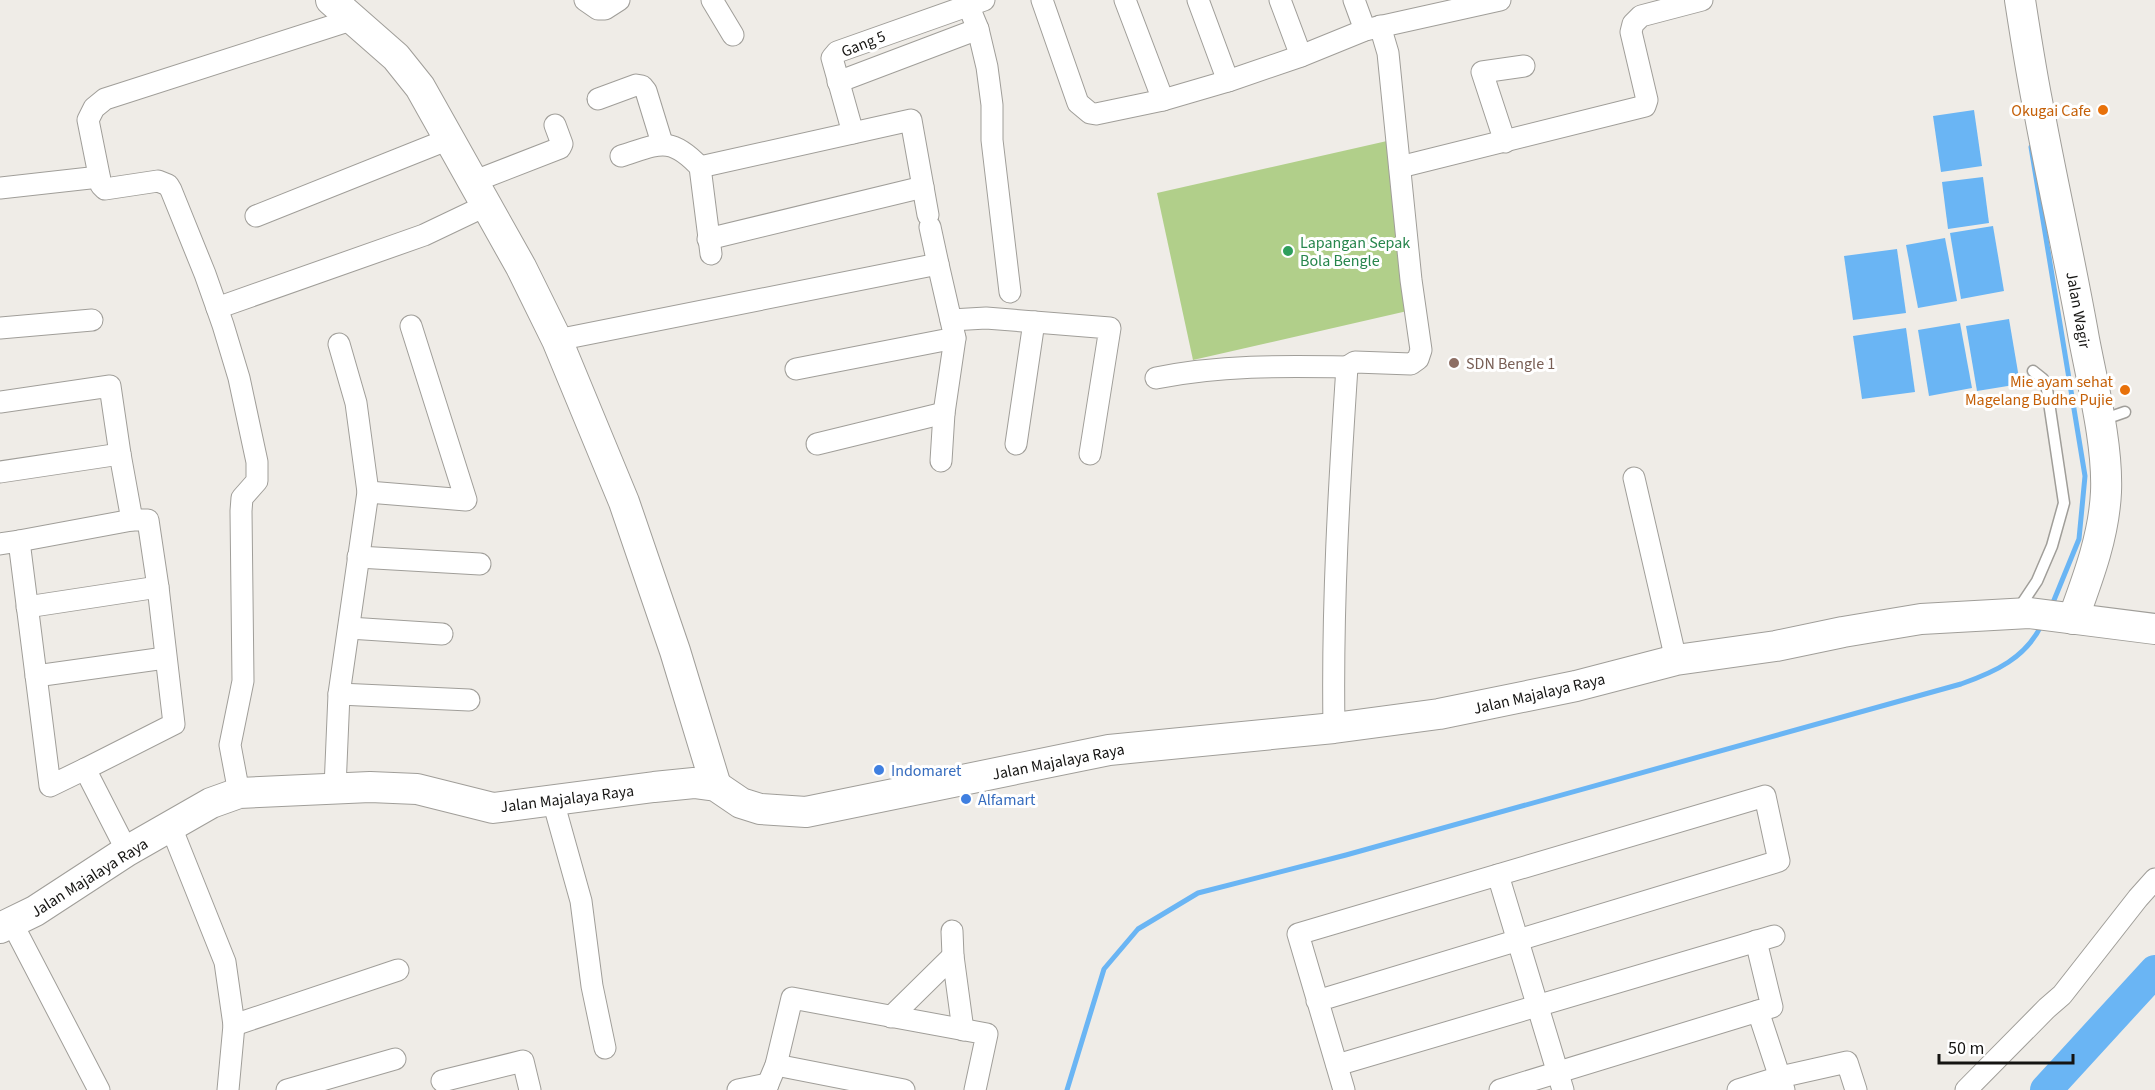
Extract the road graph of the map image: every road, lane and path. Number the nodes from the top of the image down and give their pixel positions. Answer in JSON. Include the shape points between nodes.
{"nodes":[{"id":1,"x":331,"y":0,"type":"edge"},
{"id":2,"x":585,"y":0,"type":"edge"},
{"id":3,"x":619,"y":0,"type":"edge"},
{"id":4,"x":712,"y":0,"type":"edge"},
{"id":5,"x":1042,"y":0,"type":"edge"},
{"id":6,"x":1125,"y":0,"type":"edge"},
{"id":7,"x":1198,"y":0,"type":"edge"},
{"id":8,"x":1280,"y":0,"type":"edge"},
{"id":9,"x":1354,"y":0,"type":"edge"},
{"id":10,"x":1500,"y":0,"type":"edge"},
{"id":11,"x":1702,"y":0,"type":"edge"},
{"id":12,"x":2020,"y":0,"type":"edge"},
{"id":13,"x":973,"y":2,"type":"edge"},
{"id":14,"x":354,"y":19,"type":"junction"},
{"id":15,"x":1373,"y":28,"type":"junction"},
{"id":16,"x":978,"y":29,"type":"junction"},
{"id":17,"x":733,"y":35,"type":"dead end"},
{"id":18,"x":1301,"y":56,"type":"junction"},
{"id":19,"x":1524,"y":66,"type":"dead end"},
{"id":20,"x":1228,"y":81,"type":"junction"},
{"id":21,"x":838,"y":82,"type":"junction"},
{"id":22,"x":598,"y":99,"type":"dead end"},
{"id":23,"x":1163,"y":100,"type":"junction"},
{"id":24,"x":555,"y":125,"type":"dead end"},
{"id":25,"x":853,"y":133,"type":"junction"},
{"id":26,"x":449,"y":139,"type":"junction"},
{"id":27,"x":1505,"y":142,"type":"junction"},
{"id":28,"x":662,"y":143,"type":"junction"},
{"id":29,"x":621,"y":156,"type":"dead end"},
{"id":30,"x":700,"y":167,"type":"junction"},
{"id":31,"x":1400,"y":167,"type":"junction"},
{"id":32,"x":99,"y":177,"type":"junction"},
{"id":33,"x":923,"y":187,"type":"junction"},
{"id":34,"x":0,"y":188,"type":"edge"},
{"id":35,"x":481,"y":193,"type":"junction"},
{"id":36,"x":256,"y":216,"type":"dead end"},
{"id":37,"x":938,"y":264,"type":"junction"},
{"id":38,"x":1010,"y":292,"type":"dead end"},
{"id":39,"x":217,"y":308,"type":"junction"},
{"id":40,"x":92,"y":320,"type":"dead end"},
{"id":41,"x":1034,"y":322,"type":"junction"},
{"id":42,"x":411,"y":326,"type":"dead end"},
{"id":43,"x":0,"y":328,"type":"edge"},
{"id":44,"x":953,"y":329,"type":"junction"},
{"id":45,"x":557,"y":340,"type":"junction"},
{"id":46,"x":339,"y":344,"type":"dead end"},
{"id":47,"x":1347,"y":367,"type":"junction"},
{"id":48,"x":796,"y":369,"type":"dead end"},
{"id":49,"x":2033,"y":372,"type":"dead end"},
{"id":50,"x":1156,"y":378,"type":"dead end"},
{"id":51,"x":0,"y":402,"type":"edge"},
{"id":52,"x":944,"y":413,"type":"junction"},
{"id":53,"x":817,"y":444,"type":"dead end"},
{"id":54,"x":1016,"y":444,"type":"dead end"},
{"id":55,"x":120,"y":454,"type":"junction"},
{"id":56,"x":1090,"y":454,"type":"dead end"},
{"id":57,"x":940,"y":461,"type":"dead end"},
{"id":58,"x":0,"y":472,"type":"edge"},
{"id":59,"x":1634,"y":478,"type":"dead end"},
{"id":60,"x":368,"y":492,"type":"junction"},
{"id":61,"x":132,"y":520,"type":"junction"},
{"id":62,"x":10,"y":542,"type":"edge"},
{"id":63,"x":358,"y":557,"type":"junction"},
{"id":64,"x":480,"y":564,"type":"dead end"},
{"id":65,"x":158,"y":587,"type":"junction"},
{"id":66,"x":27,"y":607,"type":"junction"},
{"id":67,"x":2022,"y":613,"type":"junction"},
{"id":68,"x":2067,"y":618,"type":"junction"},
{"id":69,"x":349,"y":628,"type":"junction"},
{"id":70,"x":2154,"y":632,"type":"edge"},
{"id":71,"x":442,"y":634,"type":"dead end"},
{"id":72,"x":165,"y":658,"type":"junction"},
{"id":73,"x":1676,"y":660,"type":"junction"},
{"id":74,"x":36,"y":676,"type":"junction"},
{"id":75,"x":339,"y":694,"type":"junction"},
{"id":76,"x":469,"y":700,"type":"dead end"},
{"id":77,"x":1334,"y":728,"type":"junction"},
{"id":78,"x":86,"y":769,"type":"junction"},
{"id":79,"x":716,"y":786,"type":"junction"},
{"id":80,"x":335,"y":788,"type":"junction"},
{"id":81,"x":239,"y":793,"type":"junction"},
{"id":82,"x":553,"y":801,"type":"junction"},
{"id":83,"x":171,"y":827,"type":"junction"},
{"id":84,"x":127,"y":852,"type":"junction"},
{"id":85,"x":1498,"y":875,"type":"junction"},
{"id":86,"x":2155,"y":879,"type":"edge"},
{"id":87,"x":6,"y":926,"type":"edge"},
{"id":88,"x":952,"y":931,"type":"dead end"},
{"id":89,"x":1518,"y":940,"type":"junction"},
{"id":90,"x":953,"y":956,"type":"junction"},
{"id":91,"x":398,"y":970,"type":"dead end"},
{"id":92,"x":1317,"y":1001,"type":"junction"},
{"id":93,"x":1538,"y":1006,"type":"junction"},
{"id":94,"x":1758,"y":1011,"type":"junction"},
{"id":95,"x":891,"y":1017,"type":"junction"},
{"id":96,"x":234,"y":1025,"type":"junction"},
{"id":97,"x":963,"y":1030,"type":"junction"},
{"id":98,"x":605,"y":1048,"type":"dead end"},
{"id":99,"x":395,"y":1059,"type":"dead end"},
{"id":100,"x":1336,"y":1065,"type":"junction"},
{"id":101,"x":770,"y":1080,"type":"edge"},
{"id":102,"x":442,"y":1081,"type":"dead end"},
{"id":103,"x":1560,"y":1081,"type":"edge"},
{"id":104,"x":1782,"y":1084,"type":"edge"},
{"id":105,"x":99,"y":1090,"type":"edge"},
{"id":106,"x":228,"y":1090,"type":"edge"},
{"id":107,"x":287,"y":1090,"type":"edge"},
{"id":108,"x":530,"y":1090,"type":"edge"},
{"id":109,"x":738,"y":1090,"type":"edge"},
{"id":110,"x":904,"y":1090,"type":"edge"},
{"id":111,"x":975,"y":1090,"type":"edge"},
{"id":112,"x":1344,"y":1090,"type":"edge"},
{"id":113,"x":1500,"y":1090,"type":"edge"},
{"id":114,"x":1738,"y":1090,"type":"edge"},
{"id":115,"x":1856,"y":1090,"type":"edge"},
{"id":116,"x":1966,"y":1090,"type":"edge"}],
"edges":[{"from":1,"to":14,"type":"street"},
{"from":2,"to":3,"type":"street","via":[[598,9]]},
{"from":4,"to":17,"type":"street"},
{"from":5,"to":23,"type":"street","via":[[1075,96],[1083,108],[1096,114]]},
{"from":6,"to":23,"type":"street"},
{"from":7,"to":20,"type":"street"},
{"from":8,"to":18,"type":"street"},
{"from":9,"to":15,"type":"street"},
{"from":10,"to":15,"type":"street"},
{"from":11,"to":27,"type":"street","via":[[1641,16],[1633,24],[1631,32],[1647,100],[1645,106]]},
{"from":12,"to":68,"type":"street","name":"Jalan Wagir","via":[[2072,270],[2112,417],[2102,525],[2095,556]]},
{"from":13,"to":16,"type":"street"},
{"from":13,"to":21,"type":"street","name":"Gang 5","via":[[837,52],[832,58]]},
{"from":14,"to":26,"type":"street","via":[[409,72]]},
{"from":14,"to":32,"type":"street","via":[[99,102],[88,120]]},
{"from":15,"to":18,"type":"street"},
{"from":15,"to":31,"type":"street","via":[[1388,53]]},
{"from":16,"to":21,"type":"street"},
{"from":16,"to":38,"type":"street","via":[[992,105],[992,140]]},
{"from":18,"to":20,"type":"street"},
{"from":19,"to":27,"type":"street","via":[[1482,72]]},
{"from":20,"to":23,"type":"street"},
{"from":21,"to":25,"type":"street","name":"Gang 5"},
{"from":22,"to":28,"type":"street","via":[[642,86]]},
{"from":24,"to":35,"type":"street","via":[[560,148]]},
{"from":25,"to":30,"type":"street"},
{"from":25,"to":33,"type":"street","via":[[911,120]]},
{"from":26,"to":35,"type":"street"},
{"from":26,"to":36,"type":"street"},
{"from":27,"to":31,"type":"street"},
{"from":28,"to":29,"type":"street"},
{"from":28,"to":30,"type":"street","via":[[683,151]]},
{"from":30,"to":33,"type":"street","via":[[709,246]]},
{"from":31,"to":47,"type":"street","via":[[1421,354],[1411,364],[1355,362]]},
{"from":32,"to":34,"type":"street"},
{"from":32,"to":39,"type":"street","via":[[105,189],[158,181],[168,185]]},
{"from":33,"to":37,"type":"street"},
{"from":35,"to":39,"type":"street","via":[[424,234]]},
{"from":35,"to":45,"type":"street"},
{"from":37,"to":44,"type":"street"},
{"from":37,"to":45,"type":"street"},
{"from":39,"to":81,"type":"street","via":[[257,462],[257,481],[242,498],[241,511],[243,681],[231,745]]},
{"from":40,"to":43,"type":"street"},
{"from":41,"to":44,"type":"street","via":[[986,318]]},
{"from":41,"to":54,"type":"street"},
{"from":41,"to":56,"type":"street","via":[[1110,328]]},
{"from":42,"to":60,"type":"street","via":[[466,500]]},
{"from":44,"to":48,"type":"street"},
{"from":44,"to":52,"type":"street"},
{"from":45,"to":79,"type":"street","via":[[624,502]]},
{"from":46,"to":60,"type":"street","via":[[356,403]]},
{"from":47,"to":50,"type":"street","via":[[1195,370]]},
{"from":47,"to":77,"type":"street","via":[[1333,638]]},
{"from":49,"to":67,"type":"lane","via":[[2047,389],[2064,503],[2056,535]]},
{"from":51,"to":55,"type":"street","via":[[110,386]]},
{"from":52,"to":53,"type":"street"},
{"from":52,"to":57,"type":"street"},
{"from":55,"to":58,"type":"street"},
{"from":55,"to":61,"type":"street"},
{"from":59,"to":73,"type":"street"},
{"from":60,"to":63,"type":"street"},
{"from":61,"to":62,"type":"street"},
{"from":61,"to":65,"type":"street","via":[[148,520]]},
{"from":62,"to":66,"type":"street"},
{"from":63,"to":64,"type":"street"},
{"from":63,"to":69,"type":"street"},
{"from":65,"to":66,"type":"street"},
{"from":65,"to":72,"type":"street"},
{"from":66,"to":74,"type":"street"},
{"from":67,"to":68,"type":"street","name":"Jalan Majalaya Raya"},
{"from":67,"to":73,"type":"street","name":"Jalan Majalaya Raya","via":[[1921,619]]},
{"from":68,"to":70,"type":"street","name":"Jalan Majalaya Raya"},
{"from":69,"to":71,"type":"street"},
{"from":69,"to":75,"type":"street"},
{"from":72,"to":74,"type":"street"},
{"from":72,"to":78,"type":"street","via":[[174,724]]},
{"from":73,"to":77,"type":"street","name":"Jalan Majalaya Raya","via":[[1505,702]]},
{"from":74,"to":78,"type":"street","via":[[50,786]]},
{"from":75,"to":76,"type":"street"},
{"from":75,"to":80,"type":"street"},
{"from":77,"to":79,"type":"street","name":"Jalan Majalaya Raya","via":[[1109,750],[806,812],[760,810]]},
{"from":78,"to":84,"type":"street"},
{"from":79,"to":82,"type":"street","name":"Jalan Majalaya Raya","via":[[676,784]]},
{"from":80,"to":81,"type":"street","name":"Jalan Majalaya Raya"},
{"from":80,"to":82,"type":"street","name":"Jalan Majalaya Raya","via":[[417,789],[492,808]]},
{"from":81,"to":83,"type":"street","name":"Jalan Majalaya Raya","via":[[211,803]]},
{"from":82,"to":98,"type":"street","via":[[581,901]]},
{"from":83,"to":84,"type":"street","name":"Jalan Majalaya Raya"},
{"from":83,"to":96,"type":"street","via":[[225,962]]},
{"from":84,"to":87,"type":"street","name":"Jalan Majalaya Raya"},
{"from":85,"to":89,"type":"street"},
{"from":85,"to":89,"type":"street","via":[[1765,796],[1779,861]]},
{"from":85,"to":92,"type":"street","via":[[1298,934]]},
{"from":86,"to":116,"type":"street","via":[[2062,995]]},
{"from":87,"to":105,"type":"street"},
{"from":88,"to":90,"type":"street"},
{"from":89,"to":92,"type":"street"},
{"from":89,"to":93,"type":"street"},
{"from":90,"to":95,"type":"street"},
{"from":90,"to":97,"type":"street"},
{"from":91,"to":96,"type":"street"},
{"from":92,"to":100,"type":"street"},
{"from":93,"to":94,"type":"street","via":[[1765,938],[1772,1007]]},
{"from":93,"to":100,"type":"street"},
{"from":93,"to":103,"type":"street"},
{"from":94,"to":103,"type":"street"},
{"from":94,"to":104,"type":"street"},
{"from":95,"to":97,"type":"street"},
{"from":95,"to":101,"type":"street","via":[[792,998]]},
{"from":96,"to":106,"type":"street"},
{"from":97,"to":111,"type":"street","via":[[987,1034]]},
{"from":99,"to":107,"type":"street"},
{"from":100,"to":112,"type":"street"},
{"from":101,"to":109,"type":"street"},
{"from":101,"to":110,"type":"street"},
{"from":102,"to":108,"type":"street","via":[[523,1061]]},
{"from":103,"to":113,"type":"street"},
{"from":104,"to":114,"type":"street"},
{"from":104,"to":115,"type":"street","via":[[1847,1062]]}]}
